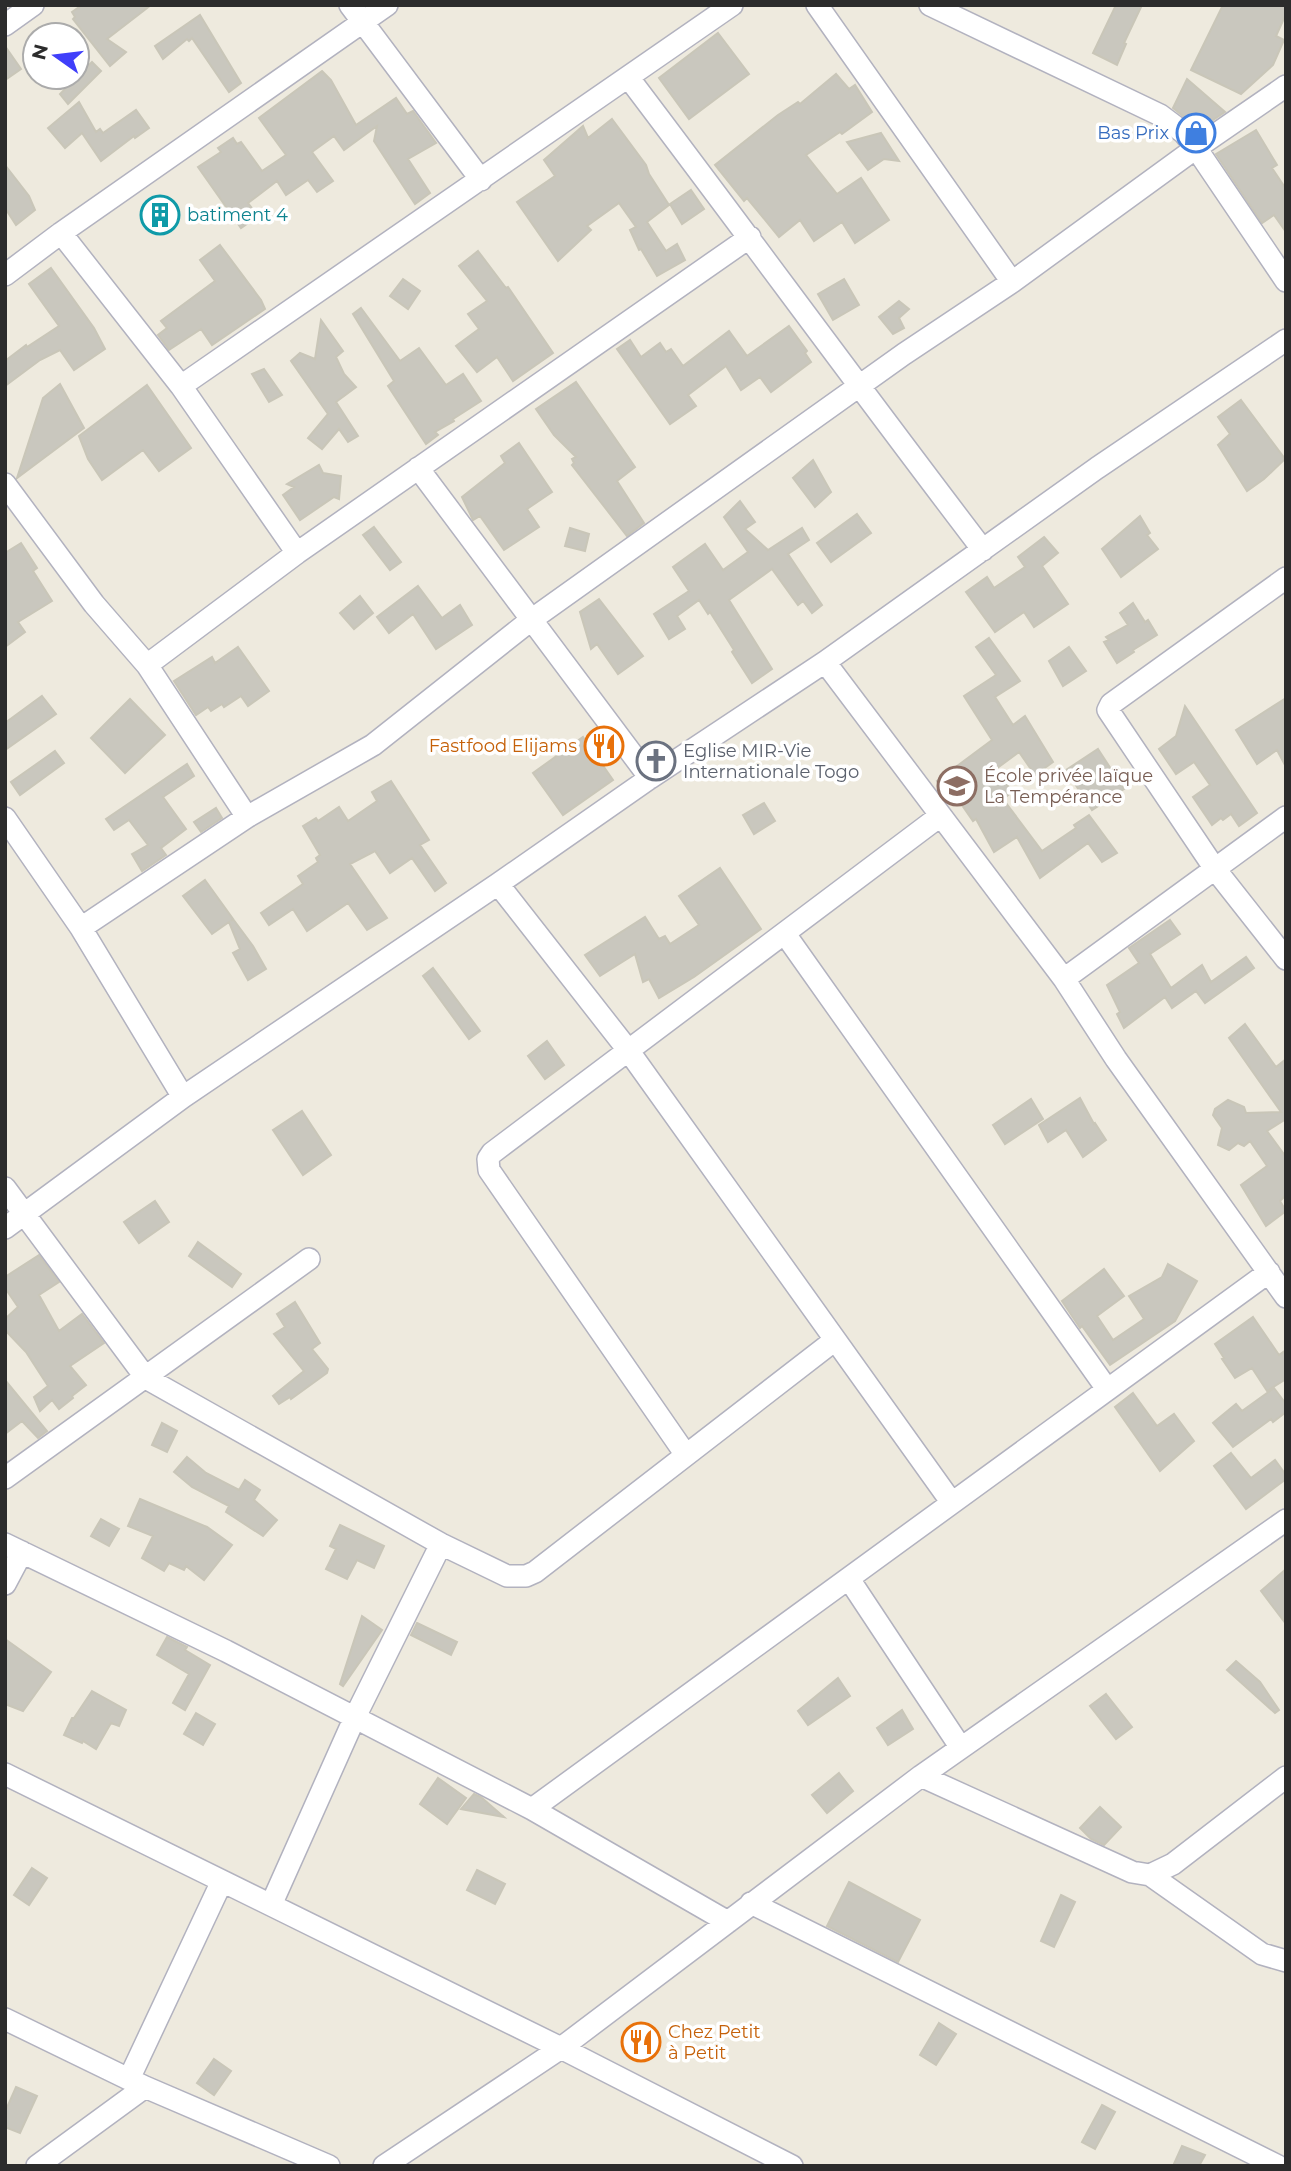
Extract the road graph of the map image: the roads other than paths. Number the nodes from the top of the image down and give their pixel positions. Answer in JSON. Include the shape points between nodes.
{"nodes":[{"id":1,"x":33,"y":5,"type":"edge"},
{"id":2,"x":350,"y":5,"type":"edge"},
{"id":3,"x":387,"y":5,"type":"edge"},
{"id":4,"x":732,"y":5,"type":"edge"},
{"id":5,"x":817,"y":5,"type":"edge"},
{"id":6,"x":930,"y":5,"type":"edge"},
{"id":7,"x":362,"y":23,"type":"junction"},
{"id":8,"x":5,"y":25,"type":"edge"},
{"id":9,"x":628,"y":78,"type":"junction"},
{"id":10,"x":1286,"y":86,"type":"edge"},
{"id":11,"x":1196,"y":148,"type":"junction"},
{"id":12,"x":481,"y":180,"type":"junction"},
{"id":13,"x":61,"y":233,"type":"junction"},
{"id":14,"x":750,"y":237,"type":"junction"},
{"id":15,"x":5,"y":275,"type":"edge"},
{"id":16,"x":1286,"y":281,"type":"edge"},
{"id":17,"x":1012,"y":282,"type":"junction"},
{"id":18,"x":1286,"y":340,"type":"edge"},
{"id":19,"x":181,"y":386,"type":"junction"},
{"id":20,"x":858,"y":387,"type":"junction"},
{"id":21,"x":418,"y":468,"type":"junction"},
{"id":22,"x":5,"y":484,"type":"edge"},
{"id":23,"x":14,"y":516,"type":"edge"},
{"id":24,"x":983,"y":550,"type":"junction"},
{"id":25,"x":297,"y":553,"type":"junction"},
{"id":26,"x":1286,"y":579,"type":"edge"},
{"id":27,"x":531,"y":620,"type":"junction"},
{"id":28,"x":825,"y":662,"type":"junction"},
{"id":29,"x":147,"y":665,"type":"junction"},
{"id":30,"x":650,"y":778,"type":"junction"},
{"id":31,"x":940,"y":816,"type":"junction"},
{"id":32,"x":247,"y":817,"type":"junction"},
{"id":33,"x":1286,"y":817,"type":"edge"},
{"id":34,"x":5,"y":818,"type":"edge"},
{"id":35,"x":1215,"y":869,"type":"junction"},
{"id":36,"x":498,"y":884,"type":"junction"},
{"id":37,"x":81,"y":928,"type":"junction"},
{"id":38,"x":785,"y":934,"type":"junction"},
{"id":39,"x":1286,"y":959,"type":"edge"},
{"id":40,"x":1064,"y":979,"type":"junction"},
{"id":41,"x":628,"y":1050,"type":"junction"},
{"id":42,"x":183,"y":1097,"type":"junction"},
{"id":43,"x":5,"y":1188,"type":"edge"},
{"id":44,"x":23,"y":1214,"type":"junction"},
{"id":45,"x":5,"y":1228,"type":"edge"},
{"id":46,"x":309,"y":1259,"type":"dead end"},
{"id":47,"x":1269,"y":1272,"type":"junction"},
{"id":48,"x":1286,"y":1297,"type":"edge"},
{"id":49,"x":835,"y":1340,"type":"junction"},
{"id":50,"x":146,"y":1378,"type":"junction"},
{"id":51,"x":1107,"y":1390,"type":"junction"},
{"id":52,"x":686,"y":1455,"type":"junction"},
{"id":53,"x":5,"y":1478,"type":"edge"},
{"id":54,"x":952,"y":1503,"type":"junction"},
{"id":55,"x":1285,"y":1522,"type":"edge"},
{"id":56,"x":440,"y":1544,"type":"junction"},
{"id":57,"x":13,"y":1548,"type":"edge"},
{"id":58,"x":849,"y":1578,"type":"junction"},
{"id":59,"x":5,"y":1584,"type":"edge"},
{"id":60,"x":355,"y":1717,"type":"junction"},
{"id":61,"x":961,"y":1748,"type":"junction"},
{"id":62,"x":5,"y":1774,"type":"edge"},
{"id":63,"x":921,"y":1776,"type":"junction"},
{"id":64,"x":1286,"y":1777,"type":"edge"},
{"id":65,"x":533,"y":1809,"type":"junction"},
{"id":66,"x":1150,"y":1875,"type":"junction"},
{"id":67,"x":222,"y":1881,"type":"junction"},
{"id":68,"x":751,"y":1903,"type":"junction"},
{"id":69,"x":271,"y":1905,"type":"junction"},
{"id":70,"x":728,"y":1922,"type":"junction"},
{"id":71,"x":1286,"y":1961,"type":"edge"},
{"id":72,"x":5,"y":2019,"type":"edge"},
{"id":73,"x":561,"y":2048,"type":"junction"},
{"id":74,"x":137,"y":2083,"type":"junction"},
{"id":75,"x":37,"y":2166,"type":"edge"},
{"id":76,"x":329,"y":2166,"type":"edge"},
{"id":77,"x":384,"y":2166,"type":"edge"},
{"id":78,"x":792,"y":2166,"type":"edge"},
{"id":79,"x":1278,"y":2166,"type":"edge"}],
"edges":[{"from":1,"to":8,"type":"street"},
{"from":2,"to":7,"type":"street"},
{"from":3,"to":7,"type":"street"},
{"from":4,"to":9,"type":"street"},
{"from":5,"to":17,"type":"street"},
{"from":6,"to":11,"type":"street","via":[[1160,115]]},
{"from":7,"to":12,"type":"street"},
{"from":7,"to":13,"type":"street"},
{"from":9,"to":12,"type":"street"},
{"from":9,"to":14,"type":"street"},
{"from":10,"to":11,"type":"street"},
{"from":11,"to":16,"type":"street"},
{"from":11,"to":17,"type":"street"},
{"from":12,"to":19,"type":"street"},
{"from":13,"to":15,"type":"street"},
{"from":13,"to":19,"type":"street"},
{"from":14,"to":20,"type":"street"},
{"from":14,"to":21,"type":"street"},
{"from":17,"to":20,"type":"street"},
{"from":18,"to":24,"type":"street"},
{"from":19,"to":25,"type":"street"},
{"from":20,"to":24,"type":"street"},
{"from":20,"to":27,"type":"street"},
{"from":21,"to":25,"type":"street"},
{"from":21,"to":27,"type":"street"},
{"from":22,"to":23,"type":"street"},
{"from":23,"to":29,"type":"street"},
{"from":24,"to":28,"type":"street"},
{"from":25,"to":29,"type":"street"},
{"from":26,"to":35,"type":"street","via":[[1108,710]]},
{"from":27,"to":30,"type":"street"},
{"from":27,"to":32,"type":"street","via":[[373,745]]},
{"from":28,"to":30,"type":"street"},
{"from":28,"to":31,"type":"street"},
{"from":29,"to":32,"type":"street"},
{"from":30,"to":36,"type":"street"},
{"from":31,"to":38,"type":"street"},
{"from":31,"to":40,"type":"street"},
{"from":32,"to":37,"type":"street"},
{"from":33,"to":35,"type":"street"},
{"from":34,"to":37,"type":"street"},
{"from":35,"to":39,"type":"street"},
{"from":35,"to":40,"type":"street"},
{"from":36,"to":41,"type":"street"},
{"from":36,"to":42,"type":"street"},
{"from":37,"to":42,"type":"street"},
{"from":38,"to":41,"type":"street"},
{"from":38,"to":51,"type":"street"},
{"from":40,"to":47,"type":"street"},
{"from":41,"to":49,"type":"street"},
{"from":41,"to":52,"type":"street","via":[[492,1153],[488,1164]]},
{"from":42,"to":44,"type":"street"},
{"from":43,"to":44,"type":"street"},
{"from":44,"to":45,"type":"street"},
{"from":44,"to":50,"type":"street"},
{"from":46,"to":50,"type":"street"},
{"from":47,"to":48,"type":"street"},
{"from":47,"to":51,"type":"street"},
{"from":49,"to":52,"type":"street"},
{"from":49,"to":54,"type":"street"},
{"from":50,"to":53,"type":"street"},
{"from":50,"to":56,"type":"street"},
{"from":51,"to":54,"type":"street"},
{"from":52,"to":56,"type":"street","via":[[526,1576],[507,1576]]},
{"from":54,"to":58,"type":"street"},
{"from":55,"to":61,"type":"street"},
{"from":56,"to":60,"type":"street"},
{"from":57,"to":59,"type":"street"},
{"from":57,"to":60,"type":"street"},
{"from":58,"to":61,"type":"street"},
{"from":58,"to":65,"type":"street"},
{"from":60,"to":65,"type":"street"},
{"from":60,"to":69,"type":"street"},
{"from":61,"to":63,"type":"street"},
{"from":62,"to":67,"type":"street"},
{"from":63,"to":66,"type":"street","via":[[1132,1872]]},
{"from":63,"to":68,"type":"street"},
{"from":64,"to":66,"type":"street","via":[[1172,1864]]},
{"from":65,"to":70,"type":"street"},
{"from":66,"to":71,"type":"street","via":[[1262,1954]]},
{"from":67,"to":69,"type":"street"},
{"from":67,"to":74,"type":"street"},
{"from":68,"to":70,"type":"street"},
{"from":68,"to":79,"type":"street"},
{"from":69,"to":73,"type":"street"},
{"from":70,"to":73,"type":"street"},
{"from":72,"to":74,"type":"street"},
{"from":73,"to":77,"type":"street"},
{"from":73,"to":78,"type":"street"},
{"from":74,"to":75,"type":"street"},
{"from":74,"to":76,"type":"street"}]}
